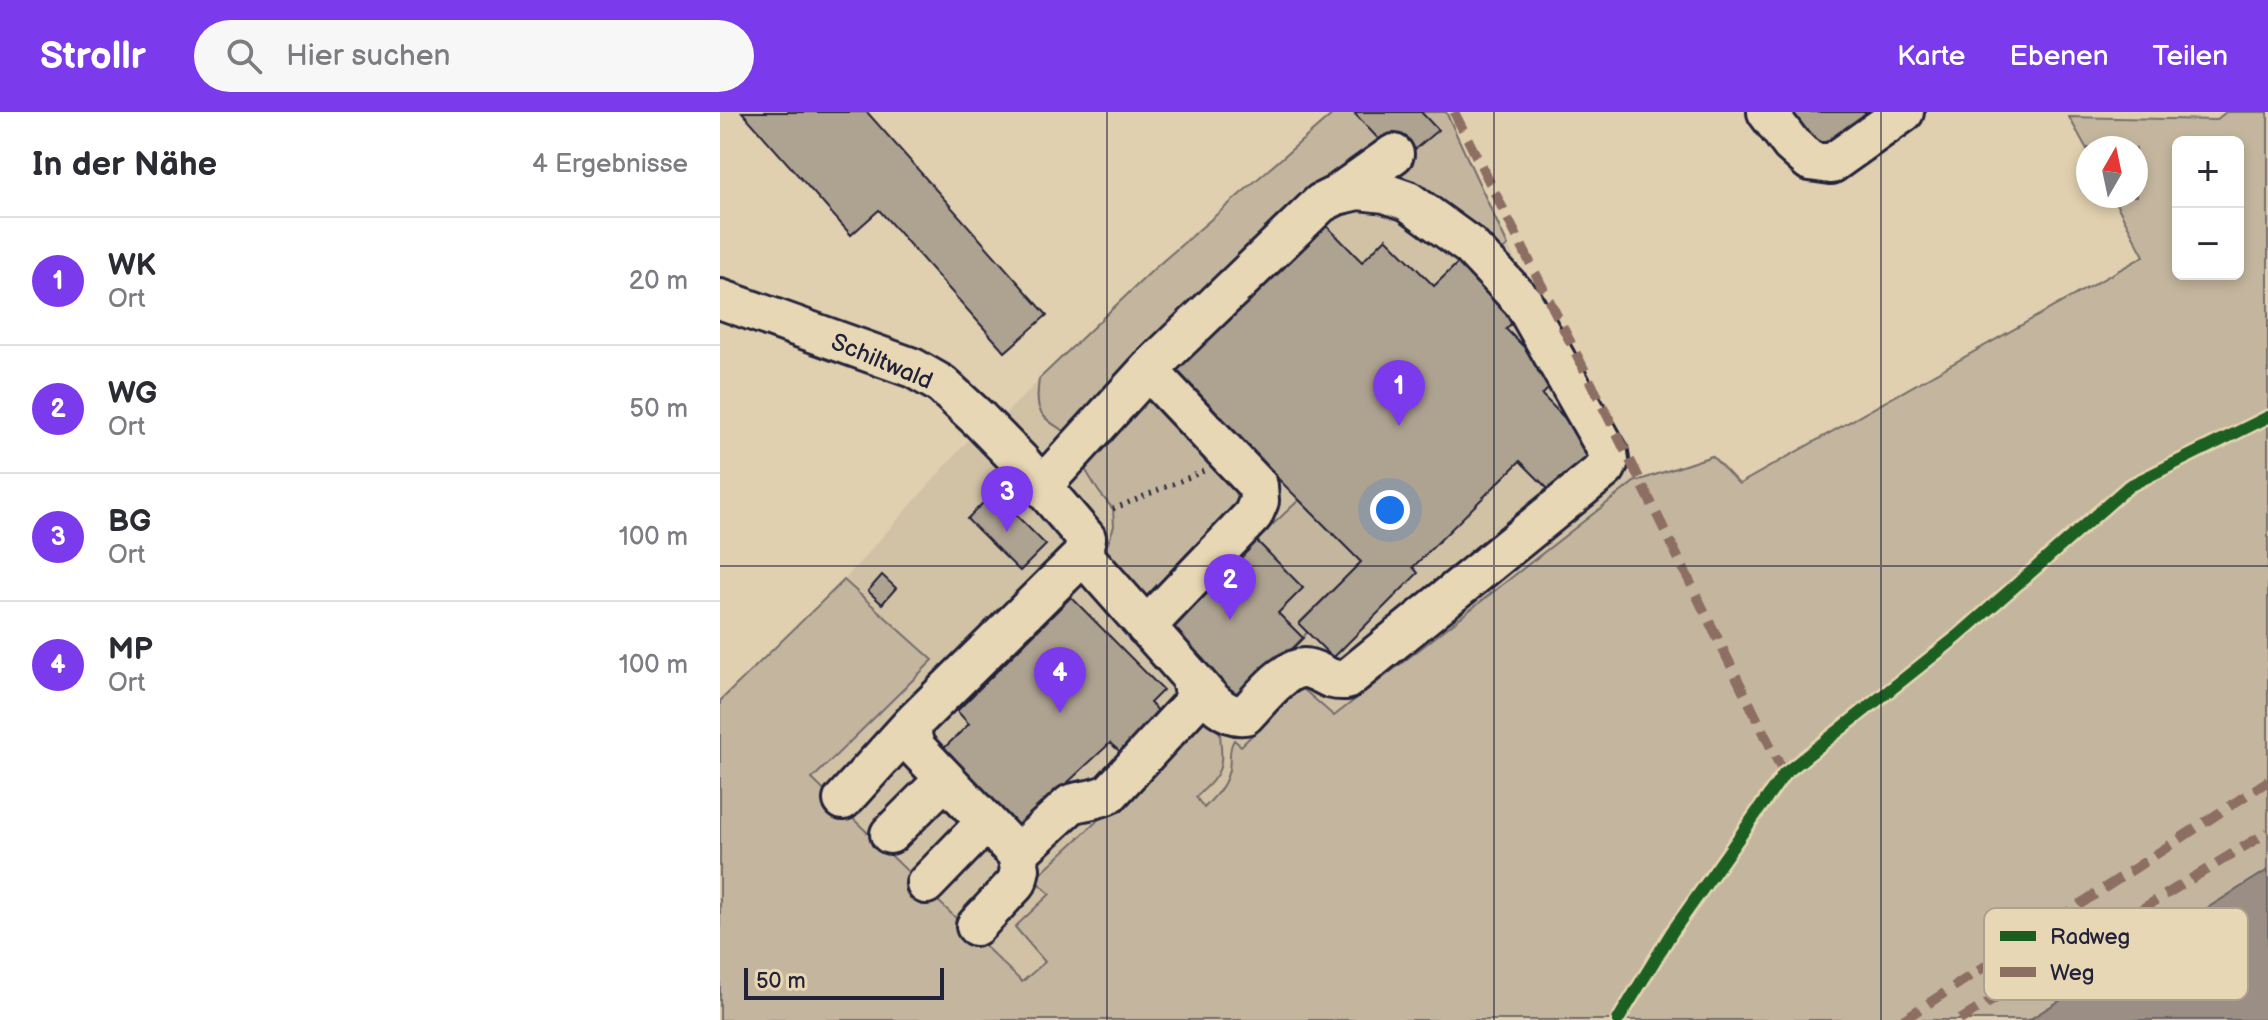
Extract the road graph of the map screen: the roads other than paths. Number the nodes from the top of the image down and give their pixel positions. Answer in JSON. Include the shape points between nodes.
{"nodes":[{"id":1,"x":1767,"y":112,"type":"edge"},
{"id":2,"x":1904,"y":112,"type":"edge"},
{"id":3,"x":1394,"y":154,"type":"dead end"},
{"id":4,"x":1337,"y":195,"type":"junction"},
{"id":5,"x":720,"y":299,"type":"edge"},
{"id":6,"x":1148,"y":370,"type":"junction"},
{"id":7,"x":1031,"y":473,"type":"junction"},
{"id":8,"x":1083,"y":555,"type":"junction"},
{"id":9,"x":1146,"y":627,"type":"junction"},
{"id":10,"x":1190,"y":676,"type":"junction"},
{"id":11,"x":913,"y":723,"type":"junction"},
{"id":12,"x":945,"y":779,"type":"junction"},
{"id":13,"x":843,"y":800,"type":"dead end"},
{"id":14,"x":986,"y":822,"type":"junction"},
{"id":15,"x":890,"y":834,"type":"dead end"},
{"id":16,"x":1017,"y":854,"type":"junction"},
{"id":17,"x":926,"y":884,"type":"dead end"},
{"id":18,"x":976,"y":926,"type":"dead end"}],
"edges":[{"from":1,"to":2,"type":"lane","via":[[1810,161],[1831,164]]},
{"from":3,"to":4,"type":"lane"},
{"from":4,"to":6,"type":"lane","via":[[1321,203]]},
{"from":4,"to":10,"type":"lane","via":[[1358,190],[1408,201],[1470,246],[1523,302],[1609,461],[1346,680],[1333,681],[1311,669],[1289,671],[1245,715],[1235,716],[1225,713]]},
{"from":5,"to":7,"type":"lane","name":"Schiltwald","via":[[913,368],[941,384]]},
{"from":6,"to":7,"type":"lane"},
{"from":6,"to":9,"type":"lane","via":[[1258,486],[1259,501],[1253,515]]},
{"from":7,"to":8,"type":"lane","name":"Schiltwald","via":[[1086,538]]},
{"from":8,"to":9,"type":"lane"},
{"from":8,"to":11,"type":"lane"},
{"from":9,"to":10,"type":"lane"},
{"from":10,"to":16,"type":"lane","via":[[1195,697],[1191,705],[1110,793],[1071,804]]},
{"from":11,"to":12,"type":"lane","via":[[915,747]]},
{"from":11,"to":13,"type":"lane"},
{"from":12,"to":14,"type":"lane"},
{"from":12,"to":15,"type":"lane"},
{"from":14,"to":16,"type":"lane"},
{"from":14,"to":17,"type":"lane"},
{"from":16,"to":18,"type":"lane","via":[[1017,882]]}]}
